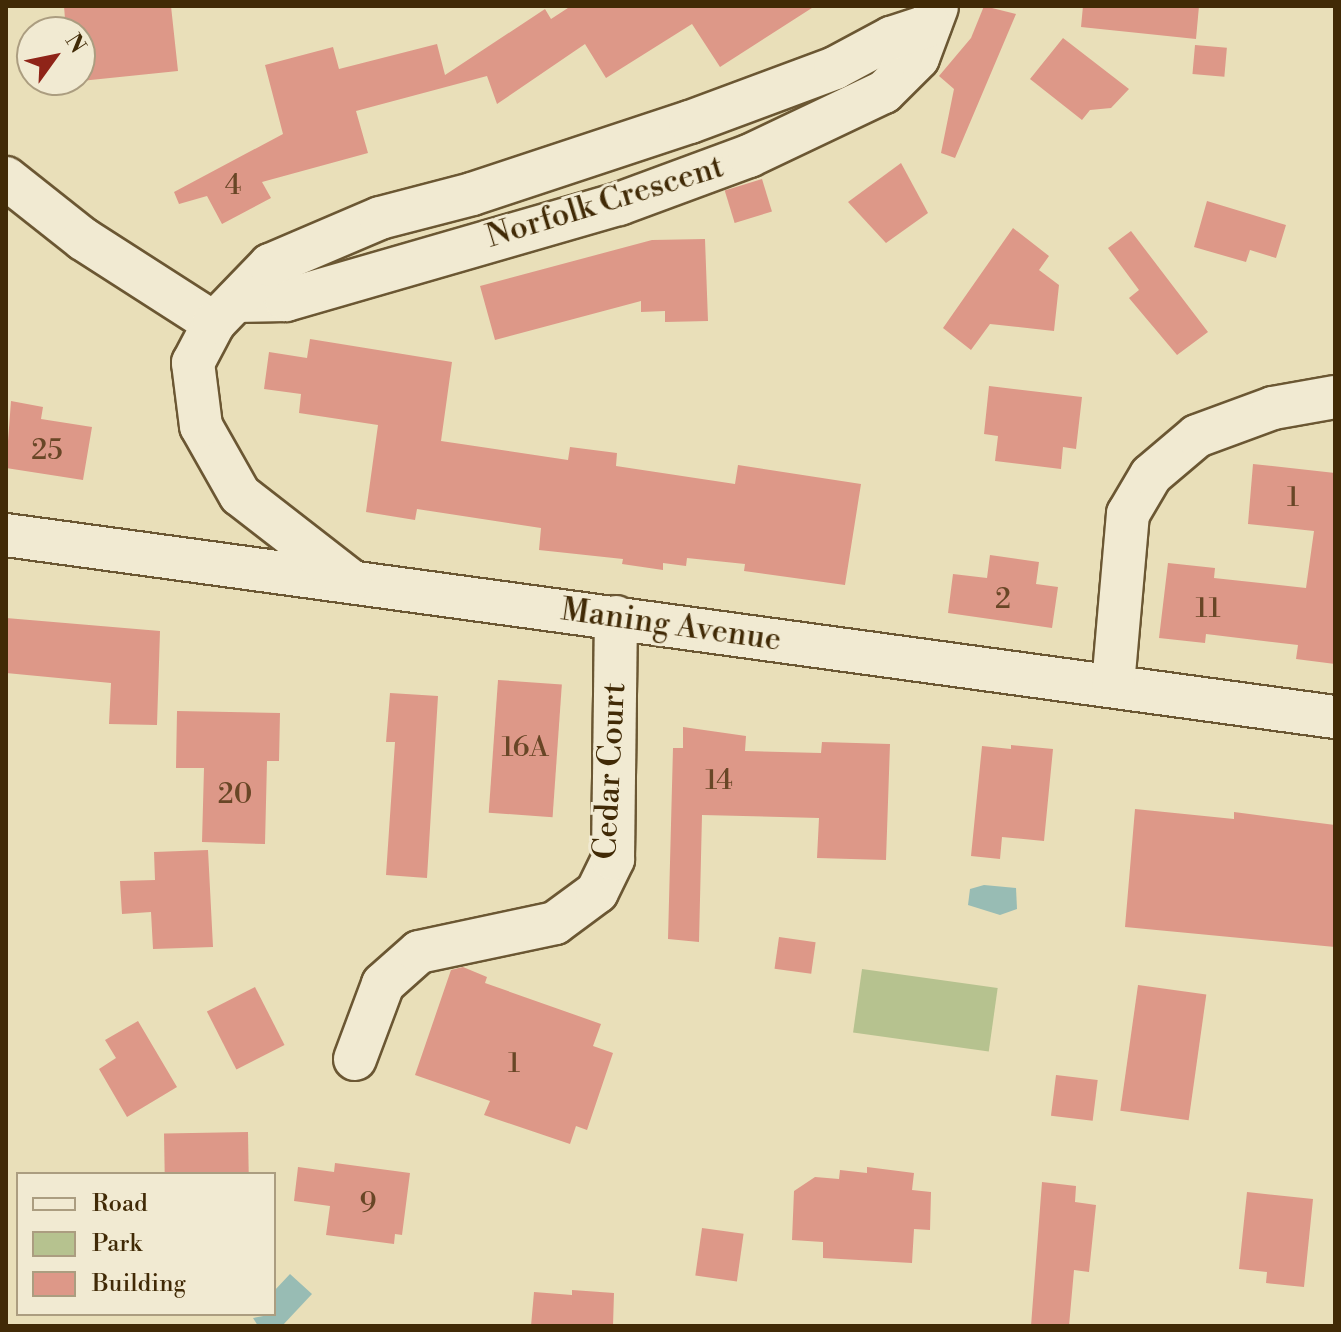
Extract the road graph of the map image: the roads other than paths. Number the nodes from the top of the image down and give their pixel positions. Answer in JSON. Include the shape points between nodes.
{"nodes":[{"id":1,"x":934,"y":16,"type":"edge"},
{"id":2,"x":6,"y":178,"type":"edge"},
{"id":3,"x":225,"y":312,"type":"junction"},
{"id":4,"x":1335,"y":397,"type":"edge"},
{"id":5,"x":6,"y":535,"type":"edge"},
{"id":6,"x":352,"y":582,"type":"junction"},
{"id":7,"x":616,"y":617,"type":"junction"},
{"id":8,"x":1113,"y":685,"type":"junction"},
{"id":9,"x":1335,"y":717,"type":"edge"},
{"id":10,"x":355,"y":1059,"type":"dead end"}],
"edges":[{"from":1,"to":3,"type":"street","name":"Norfolk Crescent","via":[[835,68],[690,122],[314,243],[270,265]]},
{"from":1,"to":3,"type":"street","name":"Norfolk Crescent","via":[[918,58],[884,92],[676,186],[286,300]]},
{"from":2,"to":3,"type":"street","via":[[83,239]]},
{"from":3,"to":6,"type":"street","name":"Norfolk Crescent","via":[[193,363],[201,426],[240,495]]},
{"from":4,"to":8,"type":"street","via":[[1273,408],[1197,436],[1151,475],[1128,514]]},
{"from":5,"to":6,"type":"street","name":"Maning Avenue"},
{"from":6,"to":7,"type":"street","name":"Maning Avenue"},
{"from":7,"to":8,"type":"street","name":"Maning Avenue"},
{"from":7,"to":10,"type":"street","name":"Cedar Court","via":[[613,859],[597,892],[555,923],[419,952],[383,984]]},
{"from":8,"to":9,"type":"street","name":"Maning Avenue"}]}
